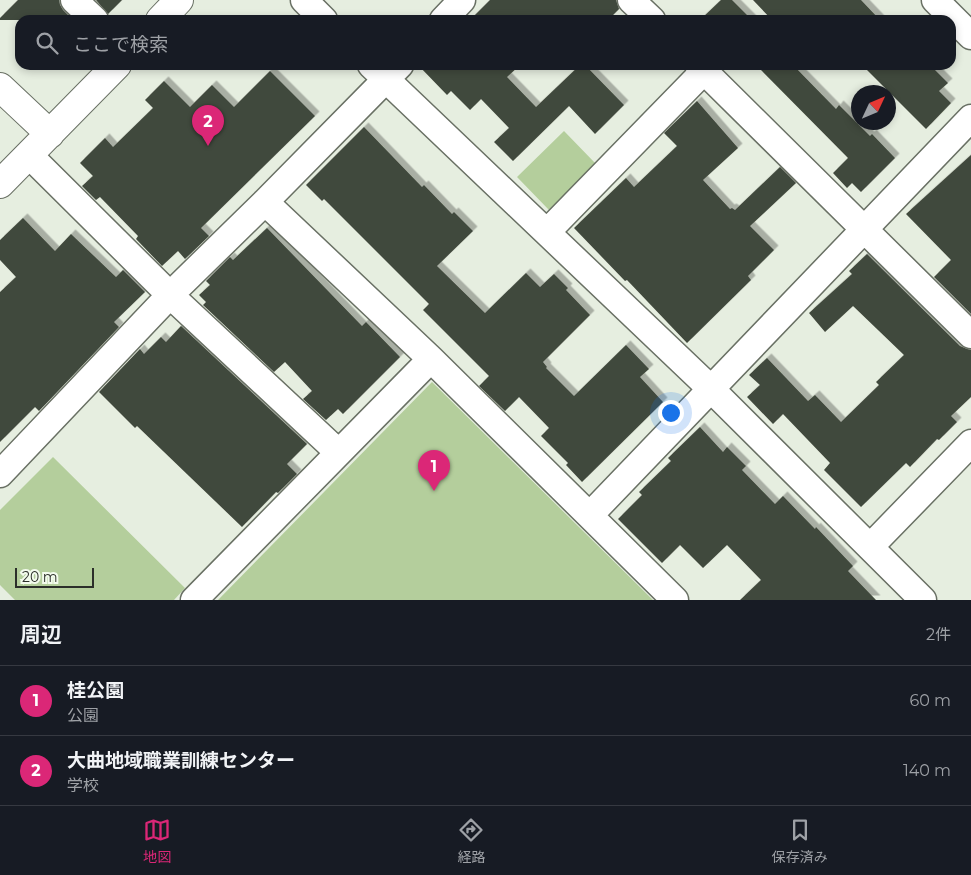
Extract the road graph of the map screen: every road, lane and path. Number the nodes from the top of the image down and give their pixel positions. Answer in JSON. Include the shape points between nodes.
{"nodes":[{"id":1,"x":74,"y":0,"type":"edge"},
{"id":2,"x":179,"y":0,"type":"edge"},
{"id":3,"x":304,"y":0,"type":"edge"},
{"id":4,"x":462,"y":0,"type":"edge"},
{"id":5,"x":631,"y":0,"type":"edge"},
{"id":6,"x":935,"y":0,"type":"edge"},
{"id":7,"x":90,"y":15,"type":"edge"},
{"id":8,"x":165,"y":15,"type":"edge"},
{"id":9,"x":319,"y":15,"type":"edge"},
{"id":10,"x":448,"y":15,"type":"edge"},
{"id":11,"x":647,"y":15,"type":"edge"},
{"id":12,"x":950,"y":15,"type":"edge"},
{"id":13,"x":956,"y":21,"type":"edge"},
{"id":14,"x":971,"y":36,"type":"edge"},
{"id":15,"x":112,"y":70,"type":"edge"},
{"id":16,"x":385,"y":70,"type":"edge"},
{"id":17,"x":699,"y":70,"type":"edge"},
{"id":18,"x":703,"y":70,"type":"edge"},
{"id":19,"x":0,"y":87,"type":"edge"},
{"id":20,"x":971,"y":118,"type":"edge"},
{"id":21,"x":50,"y":134,"type":"junction"},
{"id":22,"x":29,"y":155,"type":"junction"},
{"id":23,"x":0,"y":184,"type":"edge"},
{"id":24,"x":265,"y":202,"type":"junction"},
{"id":25,"x":864,"y":228,"type":"junction"},
{"id":26,"x":547,"y":232,"type":"junction"},
{"id":27,"x":170,"y":295,"type":"junction"},
{"id":28,"x":971,"y":335,"type":"edge"},
{"id":29,"x":431,"y":360,"type":"junction"},
{"id":30,"x":710,"y":388,"type":"junction"},
{"id":31,"x":971,"y":444,"type":"edge"},
{"id":32,"x":338,"y":452,"type":"junction"},
{"id":33,"x":0,"y":474,"type":"edge"},
{"id":34,"x":590,"y":515,"type":"junction"},
{"id":35,"x":870,"y":547,"type":"junction"},
{"id":36,"x":194,"y":600,"type":"edge"},
{"id":37,"x":675,"y":600,"type":"edge"},
{"id":38,"x":923,"y":600,"type":"edge"}],
"edges":[{"from":1,"to":7,"type":"street"},
{"from":2,"to":8,"type":"street"},
{"from":3,"to":9,"type":"street"},
{"from":4,"to":10,"type":"street"},
{"from":5,"to":11,"type":"street"},
{"from":6,"to":12,"type":"street"},
{"from":13,"to":14,"type":"street"},
{"from":15,"to":21,"type":"street"},
{"from":16,"to":24,"type":"street"},
{"from":16,"to":26,"type":"street"},
{"from":17,"to":26,"type":"street"},
{"from":18,"to":25,"type":"street"},
{"from":19,"to":21,"type":"street"},
{"from":20,"to":25,"type":"street"},
{"from":21,"to":22,"type":"street"},
{"from":22,"to":23,"type":"street"},
{"from":22,"to":27,"type":"street"},
{"from":24,"to":27,"type":"street"},
{"from":24,"to":29,"type":"street"},
{"from":25,"to":28,"type":"street"},
{"from":25,"to":30,"type":"street"},
{"from":26,"to":30,"type":"street"},
{"from":27,"to":32,"type":"street"},
{"from":27,"to":33,"type":"street"},
{"from":29,"to":32,"type":"street"},
{"from":29,"to":34,"type":"street"},
{"from":30,"to":34,"type":"street"},
{"from":30,"to":35,"type":"street"},
{"from":31,"to":35,"type":"street"},
{"from":32,"to":36,"type":"street"},
{"from":34,"to":37,"type":"street"},
{"from":35,"to":38,"type":"street"}]}
